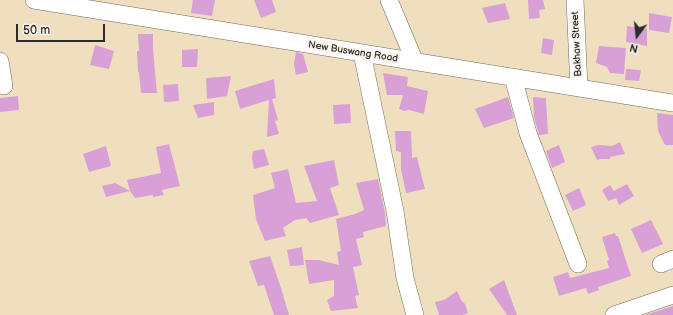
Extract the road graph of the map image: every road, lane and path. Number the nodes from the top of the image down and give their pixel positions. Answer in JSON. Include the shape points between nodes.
{"nodes":[{"id":1,"x":34,"y":0,"type":"edge"},
{"id":2,"x":389,"y":0,"type":"edge"},
{"id":3,"x":575,"y":0,"type":"edge"},
{"id":4,"x":362,"y":53,"type":"junction"},
{"id":5,"x":0,"y":61,"type":"edge"},
{"id":6,"x":415,"y":62,"type":"junction"},
{"id":7,"x":513,"y":77,"type":"junction"},
{"id":8,"x":4,"y":86,"type":"dead end"},
{"id":9,"x":579,"y":88,"type":"junction"},
{"id":10,"x":673,"y":103,"type":"edge"},
{"id":11,"x":578,"y":264,"type":"dead end"},
{"id":12,"x":673,"y":295,"type":"edge"},
{"id":13,"x":415,"y":315,"type":"edge"},
{"id":14,"x":614,"y":315,"type":"edge"}],
"edges":[{"from":1,"to":4,"type":"street","name":"New Buswang Road"},
{"from":2,"to":6,"type":"street"},
{"from":3,"to":9,"type":"street","name":"Bakhaw Street"},
{"from":4,"to":6,"type":"street","name":"New Buswang Road"},
{"from":4,"to":13,"type":"street","via":[[395,211],[405,278]]},
{"from":5,"to":8,"type":"street"},
{"from":6,"to":7,"type":"street","name":"New Buswang Road"},
{"from":7,"to":9,"type":"street","name":"New Buswang Road"},
{"from":7,"to":11,"type":"street","via":[[528,133]]},
{"from":9,"to":10,"type":"street","name":"New Buswang Road"},
{"from":12,"to":14,"type":"street"}]}
